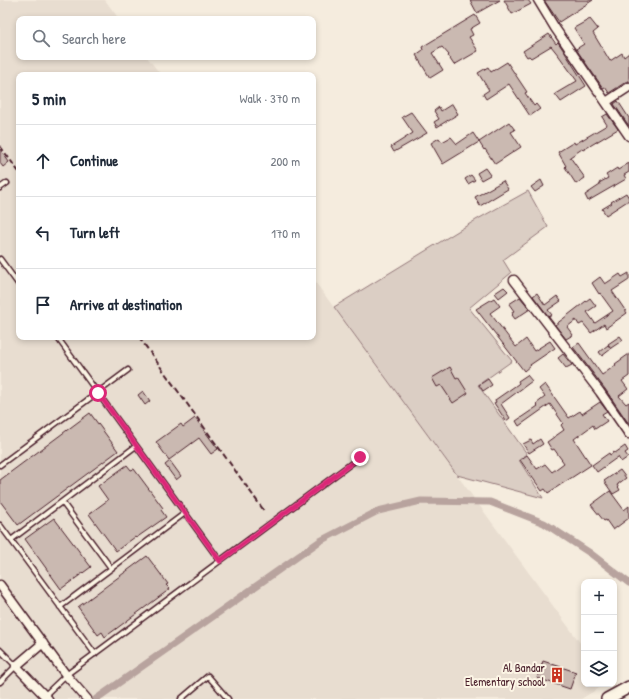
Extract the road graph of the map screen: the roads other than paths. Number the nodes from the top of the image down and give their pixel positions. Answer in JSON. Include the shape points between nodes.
{"nodes":[{"id":1,"x":538,"y":0,"type":"edge"},
{"id":2,"x":629,"y":87,"type":"edge"},
{"id":3,"x":606,"y":102,"type":"junction"},
{"id":4,"x":629,"y":136,"type":"edge"},
{"id":5,"x":7,"y":183,"type":"dead end"},
{"id":6,"x":0,"y":188,"type":"edge"},
{"id":7,"x":0,"y":259,"type":"edge"},
{"id":8,"x":514,"y":280,"type":"dead end"},
{"id":9,"x":16,"y":281,"type":"edge"},
{"id":10,"x":59,"y":340,"type":"edge"},
{"id":11,"x":128,"y":370,"type":"dead end"},
{"id":12,"x":98,"y":393,"type":"junction"},
{"id":13,"x":629,"y":434,"type":"edge"},
{"id":14,"x":136,"y":446,"type":"junction"},
{"id":15,"x":360,"y":457,"type":"dead end"},
{"id":16,"x":0,"y":465,"type":"edge"},
{"id":17,"x":62,"y":502,"type":"junction"},
{"id":18,"x":185,"y":513,"type":"junction"},
{"id":19,"x":0,"y":525,"type":"edge"},
{"id":20,"x":11,"y":540,"type":"junction"},
{"id":21,"x":220,"y":561,"type":"junction"},
{"id":22,"x":111,"y":568,"type":"junction"},
{"id":23,"x":0,"y":585,"type":"edge"},
{"id":24,"x":60,"y":607,"type":"junction"},
{"id":25,"x":43,"y":643,"type":"junction"},
{"id":26,"x":0,"y":650,"type":"edge"},
{"id":27,"x":95,"y":654,"type":"junction"},
{"id":28,"x":16,"y":666,"type":"junction"},
{"id":29,"x":66,"y":675,"type":"junction"},
{"id":30,"x":0,"y":682,"type":"edge"},
{"id":31,"x":629,"y":686,"type":"edge"},
{"id":32,"x":47,"y":697,"type":"edge"},
{"id":33,"x":87,"y":699,"type":"edge"},
{"id":34,"x":181,"y":699,"type":"edge"},
{"id":35,"x":228,"y":699,"type":"edge"},
{"id":36,"x":607,"y":699,"type":"edge"}],
"edges":[{"from":1,"to":3,"type":"street"},
{"from":2,"to":3,"type":"street"},
{"from":3,"to":4,"type":"street"},
{"from":5,"to":6,"type":"lane"},
{"from":7,"to":9,"type":"lane"},
{"from":8,"to":13,"type":"street"},
{"from":10,"to":12,"type":"lane"},
{"from":11,"to":12,"type":"lane"},
{"from":12,"to":14,"type":"lane"},
{"from":12,"to":16,"type":"lane"},
{"from":14,"to":17,"type":"lane"},
{"from":14,"to":18,"type":"lane"},
{"from":15,"to":21,"type":"lane"},
{"from":17,"to":20,"type":"lane"},
{"from":17,"to":22,"type":"lane"},
{"from":18,"to":21,"type":"lane"},
{"from":18,"to":22,"type":"lane"},
{"from":19,"to":20,"type":"lane"},
{"from":20,"to":24,"type":"lane"},
{"from":21,"to":27,"type":"lane"},
{"from":22,"to":24,"type":"lane"},
{"from":23,"to":25,"type":"street"},
{"from":24,"to":27,"type":"lane"},
{"from":25,"to":28,"type":"street"},
{"from":25,"to":29,"type":"street"},
{"from":26,"to":28,"type":"lane"},
{"from":27,"to":29,"type":"lane"},
{"from":28,"to":30,"type":"lane"},
{"from":28,"to":32,"type":"street"},
{"from":29,"to":32,"type":"lane"},
{"from":29,"to":33,"type":"street"},
{"from":31,"to":36,"type":"main road"},
{"from":34,"to":35,"type":"lane","via":[[208,676]]}]}
